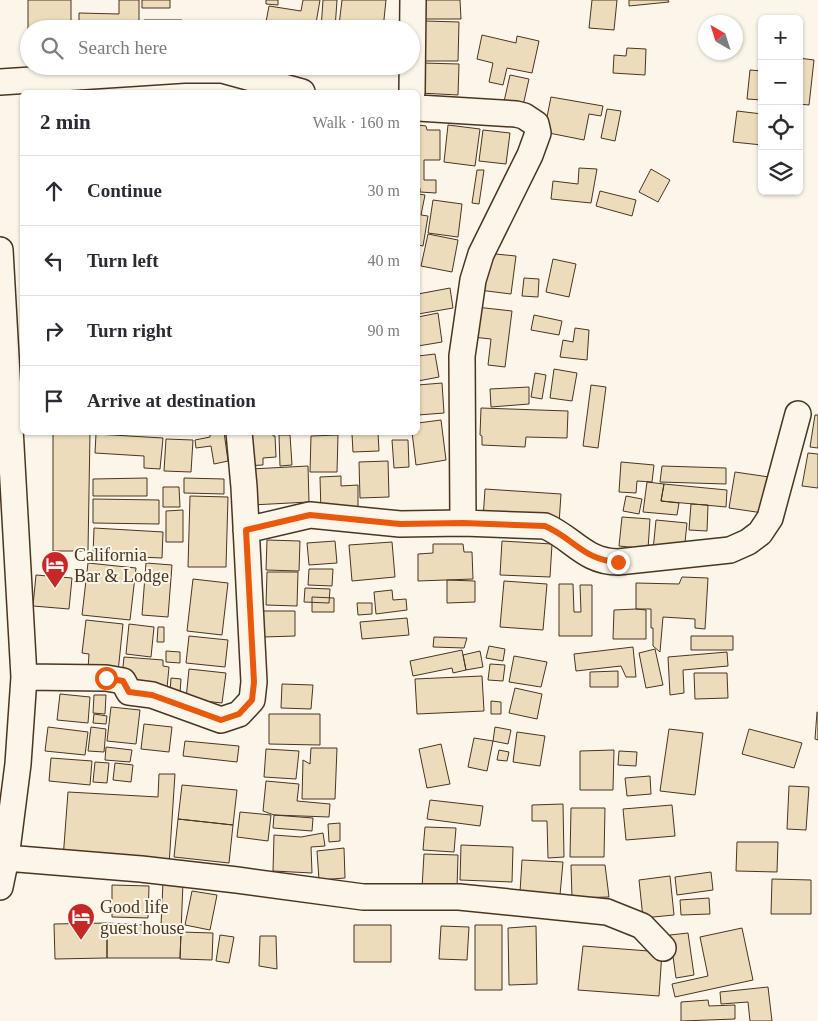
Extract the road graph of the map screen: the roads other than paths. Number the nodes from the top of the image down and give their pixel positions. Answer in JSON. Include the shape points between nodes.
{"nodes":[{"id":1,"x":413,"y":0,"type":"edge"},
{"id":2,"x":413,"y":20,"type":"edge"},
{"id":3,"x":107,"y":75,"type":"edge"},
{"id":4,"x":240,"y":75,"type":"edge"},
{"id":5,"x":412,"y":75,"type":"edge"},
{"id":6,"x":0,"y":82,"type":"edge"},
{"id":7,"x":295,"y":90,"type":"edge"},
{"id":8,"x":412,"y":90,"type":"edge"},
{"id":9,"x":420,"y":108,"type":"edge"},
{"id":10,"x":0,"y":250,"type":"edge"},
{"id":11,"x":798,"y":414,"type":"dead end"},
{"id":12,"x":239,"y":435,"type":"edge"},
{"id":13,"x":463,"y":523,"type":"junction"},
{"id":14,"x":246,"y":530,"type":"junction"},
{"id":15,"x":24,"y":677,"type":"junction"},
{"id":16,"x":6,"y":858,"type":"junction"},
{"id":17,"x":0,"y":887,"type":"edge"},
{"id":18,"x":663,"y":948,"type":"dead end"}],
"edges":[{"from":1,"to":2,"type":"street"},
{"from":3,"to":6,"type":"street"},
{"from":4,"to":7,"type":"street"},
{"from":5,"to":8,"type":"street"},
{"from":9,"to":13,"type":"street","via":[[516,114],[536,124],[538,133],[481,254],[473,280],[462,356]]},
{"from":10,"to":15,"type":"street"},
{"from":11,"to":13,"type":"street","via":[[770,518],[760,533],[730,550],[604,562],[545,526]]},
{"from":12,"to":14,"type":"street"},
{"from":13,"to":14,"type":"street","via":[[400,524],[310,515]]},
{"from":14,"to":15,"type":"street","via":[[254,682],[252,700],[239,714],[221,720],[152,695],[129,692],[123,681],[106,678]]},
{"from":15,"to":16,"type":"street","via":[[18,764]]},
{"from":16,"to":17,"type":"street"},
{"from":16,"to":18,"type":"street","via":[[160,871],[363,898],[459,897],[607,912],[642,926]]}]}
